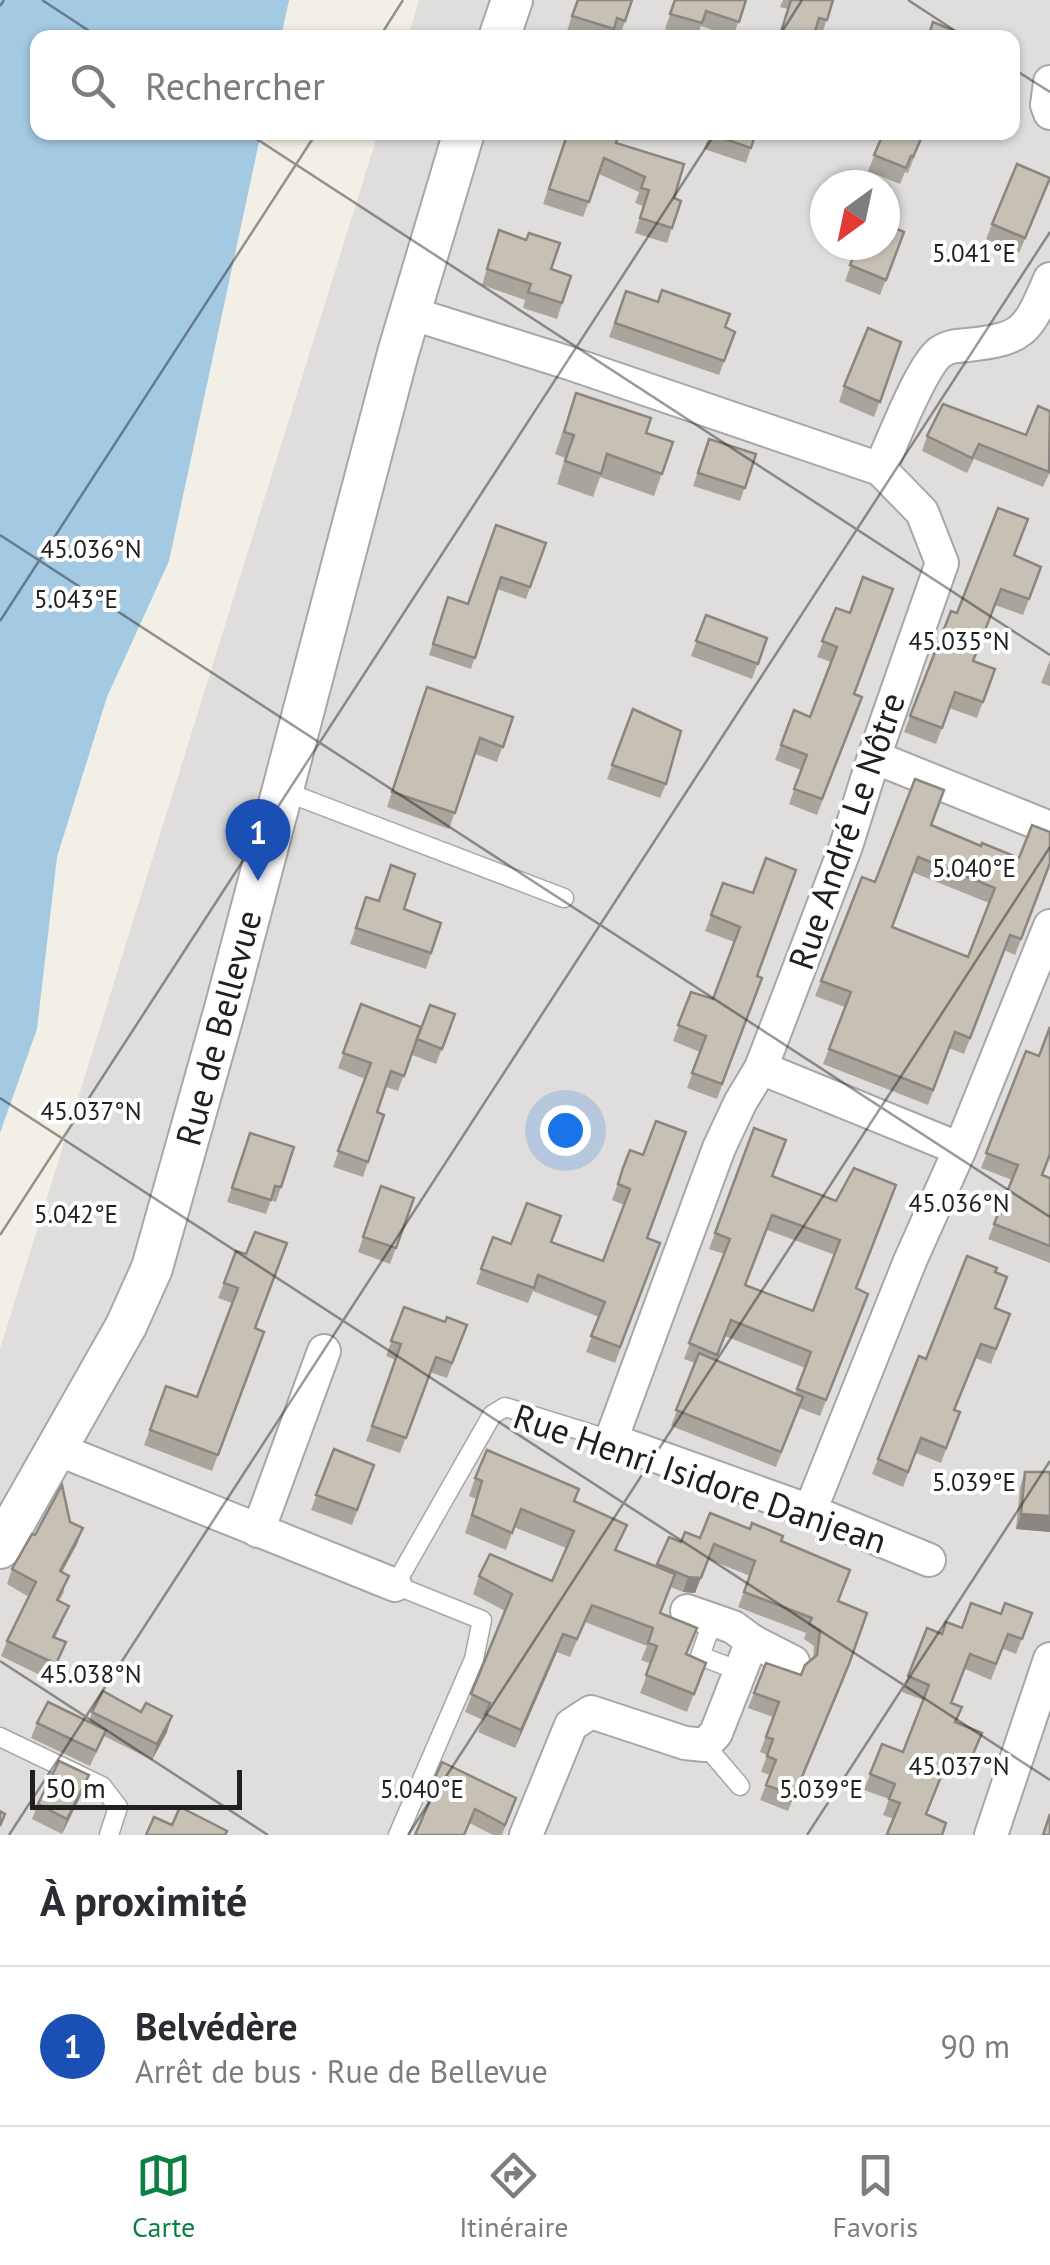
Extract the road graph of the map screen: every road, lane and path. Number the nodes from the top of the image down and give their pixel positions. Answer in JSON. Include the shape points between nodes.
{"nodes":[{"id":1,"x":512,"y":0,"type":"edge"},
{"id":2,"x":503,"y":30,"type":"edge"},
{"id":3,"x":1050,"y":82,"type":"edge"},
{"id":4,"x":1050,"y":113,"type":"edge"},
{"id":5,"x":462,"y":140,"type":"edge"},
{"id":6,"x":1050,"y":279,"type":"edge"},
{"id":7,"x":410,"y":313,"type":"junction"},
{"id":8,"x":880,"y":469,"type":"junction"},
{"id":9,"x":874,"y":757,"type":"junction"},
{"id":10,"x":281,"y":790,"type":"junction"},
{"id":11,"x":1050,"y":828,"type":"edge"},
{"id":12,"x":564,"y":898,"type":"dead end"},
{"id":13,"x":1050,"y":926,"type":"edge"},
{"id":14,"x":762,"y":1068,"type":"junction"},
{"id":15,"x":960,"y":1149,"type":"junction"},
{"id":16,"x":324,"y":1352,"type":"dead end"},
{"id":17,"x":610,"y":1440,"type":"junction"},
{"id":18,"x":58,"y":1449,"type":"junction"},
{"id":19,"x":810,"y":1511,"type":"junction"},
{"id":20,"x":258,"y":1531,"type":"junction"},
{"id":21,"x":0,"y":1548,"type":"edge"},
{"id":22,"x":928,"y":1560,"type":"dead end"},
{"id":23,"x":395,"y":1586,"type":"junction"},
{"id":24,"x":700,"y":1615,"type":"dead end"},
{"id":25,"x":746,"y":1656,"type":"junction"},
{"id":26,"x":1050,"y":1659,"type":"edge"},
{"id":27,"x":793,"y":1662,"type":"dead end"},
{"id":28,"x":0,"y":1737,"type":"edge"},
{"id":29,"x":705,"y":1745,"type":"junction"},
{"id":30,"x":740,"y":1786,"type":"dead end"},
{"id":31,"x":109,"y":1835,"type":"edge"},
{"id":32,"x":398,"y":1835,"type":"edge"},
{"id":33,"x":526,"y":1835,"type":"edge"},
{"id":34,"x":990,"y":1835,"type":"edge"}],
"edges":[{"from":1,"to":2,"type":"street"},
{"from":3,"to":4,"type":"street"},
{"from":5,"to":7,"type":"street","name":"Rue de Bellevue"},
{"from":6,"to":8,"type":"street","via":[[1028,324],[1014,336],[949,346],[932,360]]},
{"from":7,"to":8,"type":"street","name":"Rue André Le Nôtre"},
{"from":7,"to":10,"type":"street","name":"Rue de Bellevue"},
{"from":8,"to":9,"type":"street","name":"Rue André Le Nôtre","via":[[922,512],[942,562]]},
{"from":9,"to":11,"type":"street"},
{"from":9,"to":14,"type":"street","name":"Rue André Le Nôtre"},
{"from":10,"to":12,"type":"lane"},
{"from":10,"to":18,"type":"street","name":"Rue de Bellevue","via":[[152,1268]]},
{"from":13,"to":15,"type":"street"},
{"from":14,"to":15,"type":"street"},
{"from":14,"to":17,"type":"street","name":"Rue André Le Nôtre","via":[[719,1148]]},
{"from":15,"to":19,"type":"street"},
{"from":16,"to":20,"type":"street"},
{"from":17,"to":19,"type":"street","name":"Rue Henri Isidore Danjean"},
{"from":17,"to":23,"type":"lane","name":"Rue Henri Isidore Danjean","via":[[505,1407],[492,1415]]},
{"from":18,"to":20,"type":"street"},
{"from":18,"to":21,"type":"street","name":"Rue de Bellevue"},
{"from":19,"to":22,"type":"street","name":"Rue Henri Isidore Danjean"},
{"from":20,"to":23,"type":"street"},
{"from":23,"to":32,"type":"lane","via":[[482,1620],[474,1659]]},
{"from":24,"to":25,"type":"street","via":[[734,1627]]},
{"from":25,"to":27,"type":"street"},
{"from":25,"to":29,"type":"street"},
{"from":26,"to":34,"type":"street"},
{"from":28,"to":31,"type":"lane","via":[[102,1786],[118,1807]]},
{"from":29,"to":30,"type":"lane"},
{"from":29,"to":33,"type":"street","via":[[591,1712],[570,1725]]}]}
